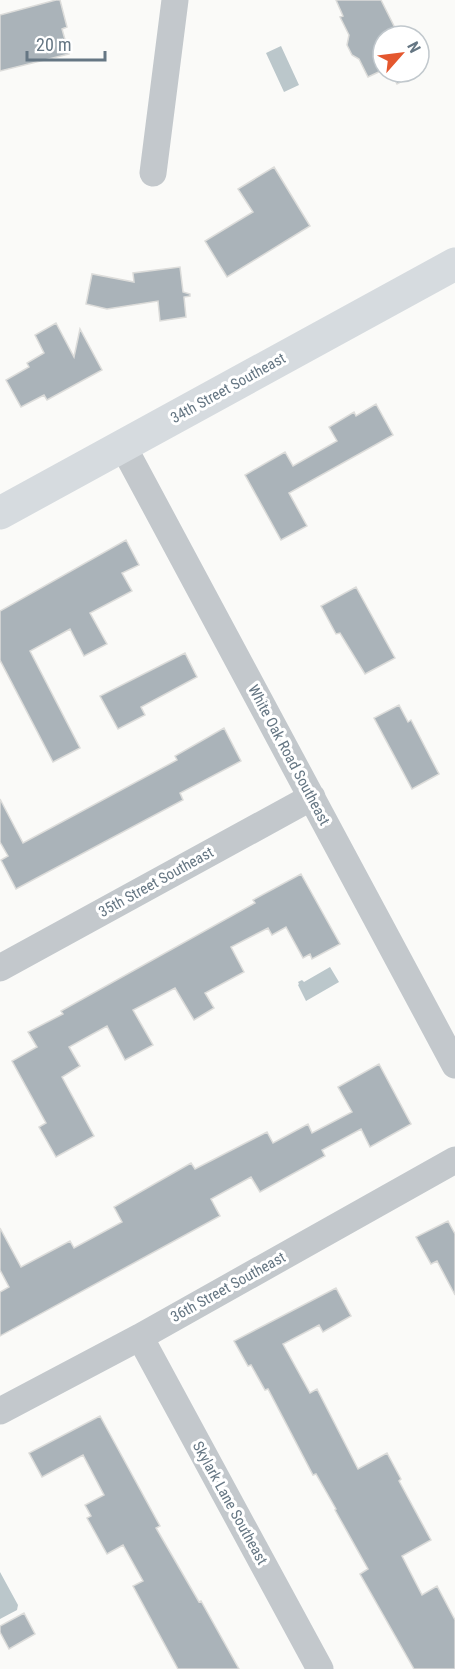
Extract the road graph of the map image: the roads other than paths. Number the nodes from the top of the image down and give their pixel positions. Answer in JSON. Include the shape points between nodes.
{"nodes":[{"id":1,"x":175,"y":0,"type":"edge"},
{"id":2,"x":153,"y":173,"type":"dead end"},
{"id":3,"x":455,"y":264,"type":"edge"},
{"id":4,"x":123,"y":446,"type":"junction"},
{"id":5,"x":0,"y":513,"type":"edge"},
{"id":6,"x":312,"y":797,"type":"junction"},
{"id":7,"x":0,"y":968,"type":"edge"},
{"id":8,"x":455,"y":1065,"type":"edge"},
{"id":9,"x":455,"y":1160,"type":"edge"},
{"id":10,"x":140,"y":1337,"type":"junction"},
{"id":11,"x":0,"y":1411,"type":"edge"},
{"id":12,"x":320,"y":1669,"type":"edge"}],
"edges":[{"from":1,"to":2,"type":"street"},
{"from":3,"to":4,"type":"street","name":"34th Street Southeast"},
{"from":4,"to":5,"type":"street","name":"34th Street Southeast"},
{"from":4,"to":6,"type":"street","name":"White Oak Road Southeast"},
{"from":6,"to":7,"type":"street","name":"35th Street Southeast"},
{"from":6,"to":8,"type":"street","name":"White Oak Road Southeast"},
{"from":9,"to":10,"type":"street","name":"36th Street Southeast"},
{"from":10,"to":11,"type":"street","name":"36th Street Southeast"},
{"from":10,"to":12,"type":"street","name":"Skylark Lane Southeast"}]}
